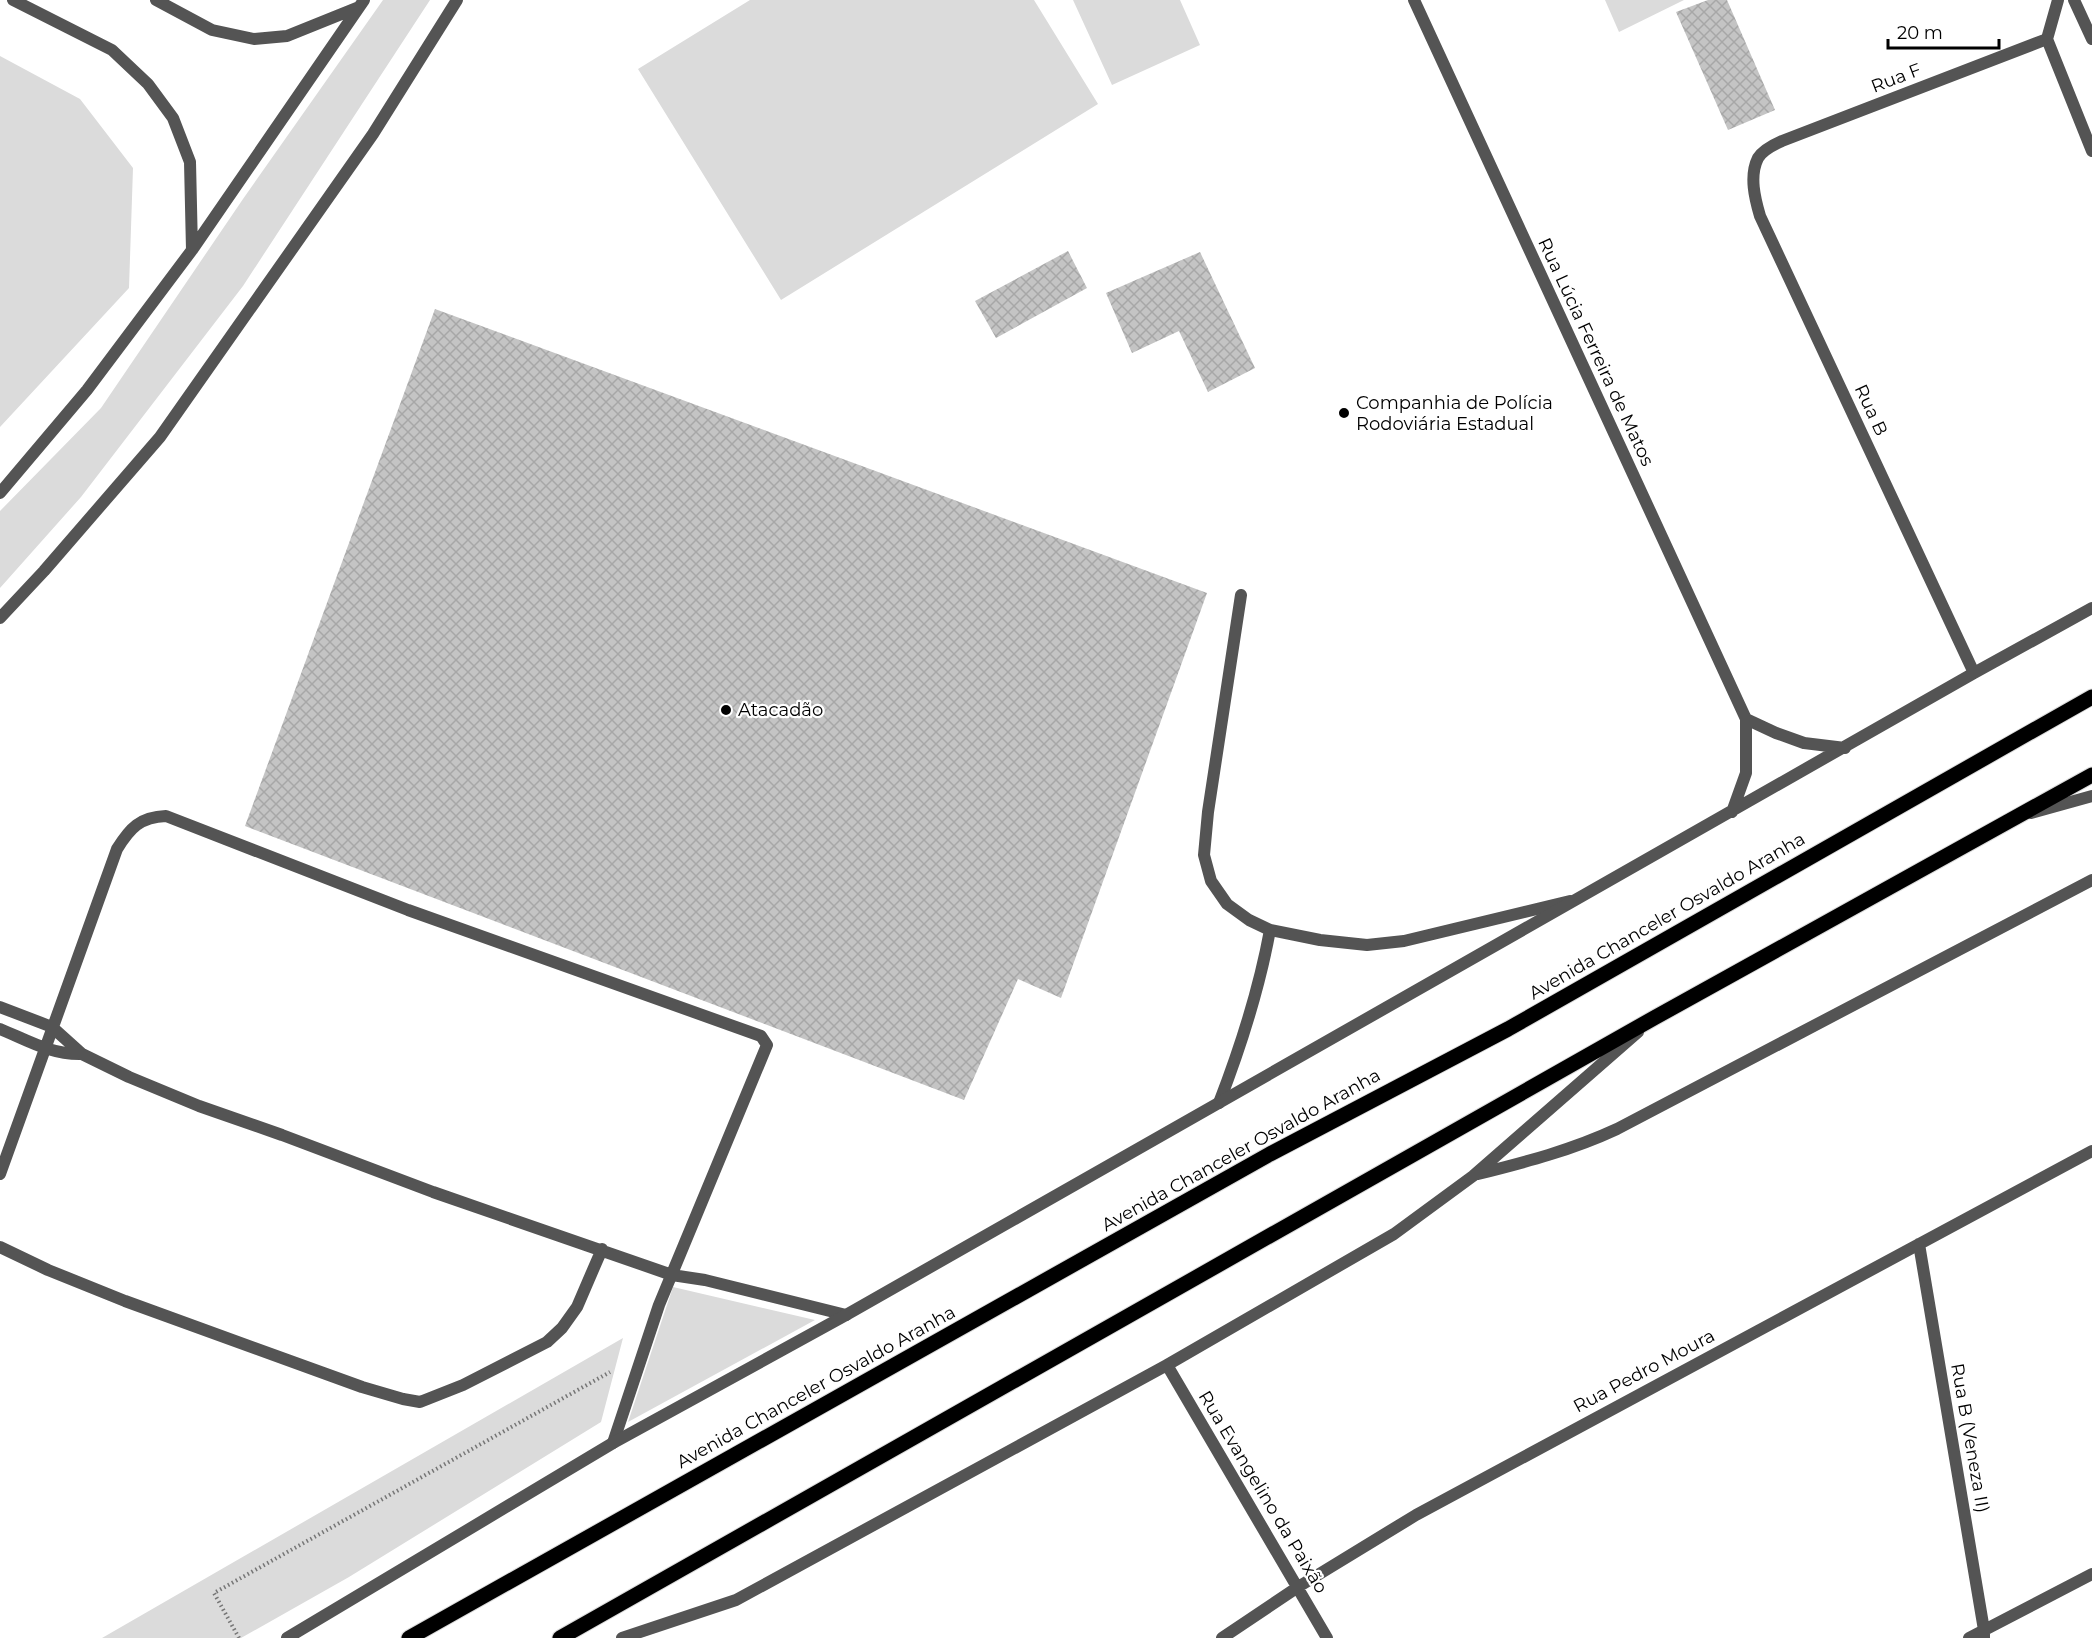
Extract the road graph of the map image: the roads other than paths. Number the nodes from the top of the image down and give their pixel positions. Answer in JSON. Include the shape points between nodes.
{"nodes":[{"id":1,"x":13,"y":0,"type":"edge"},
{"id":2,"x":156,"y":0,"type":"edge"},
{"id":3,"x":457,"y":0,"type":"edge"},
{"id":4,"x":1414,"y":0,"type":"edge"},
{"id":5,"x":2058,"y":0,"type":"edge"},
{"id":6,"x":2074,"y":0,"type":"edge"},
{"id":7,"x":362,"y":3,"type":"edge"},
{"id":8,"x":2088,"y":21,"type":"edge"},
{"id":9,"x":2047,"y":39,"type":"junction"},
{"id":10,"x":2092,"y":39,"type":"edge"},
{"id":11,"x":2092,"y":152,"type":"edge"},
{"id":12,"x":1758,"y":158,"type":"joint"},
{"id":13,"x":192,"y":250,"type":"junction"},
{"id":14,"x":0,"y":493,"type":"edge"},
{"id":15,"x":1241,"y":596,"type":"dead end"},
{"id":16,"x":2092,"y":608,"type":"edge"},
{"id":17,"x":0,"y":618,"type":"edge"},
{"id":18,"x":1974,"y":673,"type":"junction"},
{"id":19,"x":2092,"y":697,"type":"edge"},
{"id":20,"x":1746,"y":719,"type":"junction"},
{"id":21,"x":1845,"y":748,"type":"junction"},
{"id":22,"x":2092,"y":774,"type":"edge"},
{"id":23,"x":2092,"y":796,"type":"edge"},
{"id":24,"x":1732,"y":812,"type":"junction"},
{"id":25,"x":2013,"y":819,"type":"junction"},
{"id":26,"x":2092,"y":880,"type":"edge"},
{"id":27,"x":1578,"y":899,"type":"junction"},
{"id":28,"x":1270,"y":930,"type":"junction"},
{"id":29,"x":0,"y":1007,"type":"edge"},
{"id":30,"x":1654,"y":1018,"type":"junction"},
{"id":31,"x":52,"y":1027,"type":"junction"},
{"id":32,"x":0,"y":1029,"type":"edge"},
{"id":33,"x":44,"y":1049,"type":"junction"},
{"id":34,"x":82,"y":1054,"type":"junction"},
{"id":35,"x":1219,"y":1102,"type":"junction"},
{"id":36,"x":2092,"y":1151,"type":"edge"},
{"id":37,"x":0,"y":1174,"type":"edge"},
{"id":38,"x":1473,"y":1176,"type":"junction"},
{"id":39,"x":1920,"y":1244,"type":"junction"},
{"id":40,"x":0,"y":1247,"type":"edge"},
{"id":41,"x":602,"y":1250,"type":"junction"},
{"id":42,"x":672,"y":1275,"type":"junction"},
{"id":43,"x":846,"y":1314,"type":"junction"},
{"id":44,"x":1167,"y":1365,"type":"junction"},
{"id":45,"x":613,"y":1443,"type":"junction"},
{"id":46,"x":2092,"y":1574,"type":"edge"},
{"id":47,"x":1298,"y":1587,"type":"junction"},
{"id":48,"x":1984,"y":1634,"type":"edge"},
{"id":49,"x":287,"y":1638,"type":"edge"},
{"id":50,"x":409,"y":1638,"type":"edge"},
{"id":51,"x":560,"y":1638,"type":"edge"},
{"id":52,"x":622,"y":1638,"type":"edge"},
{"id":53,"x":1222,"y":1638,"type":"edge"},
{"id":54,"x":1327,"y":1638,"type":"edge"},
{"id":55,"x":1969,"y":1638,"type":"edge"}],
"edges":[{"from":1,"to":13,"type":"street","via":[[111,50],[148,84],[173,118],[190,162]]},
{"from":2,"to":7,"type":"street","via":[[212,30],[254,39],[287,36]]},
{"from":3,"to":17,"type":"street","via":[[373,134],[160,437]]},
{"from":4,"to":20,"type":"street","name":"Rua Lúcia Ferreira de Matos"},
{"from":5,"to":9,"type":"street"},
{"from":6,"to":8,"type":"street"},
{"from":7,"to":13,"type":"street"},
{"from":8,"to":10,"type":"street"},
{"from":9,"to":11,"type":"street"},
{"from":9,"to":12,"type":"street","name":"Rua F","via":[[1782,141]]},
{"from":12,"to":18,"type":"street","name":"Rua B","via":[[1754,196],[1760,216]]},
{"from":13,"to":14,"type":"street","via":[[87,390]]},
{"from":15,"to":28,"type":"street","via":[[1203,855],[1211,881],[1227,904]]},
{"from":16,"to":18,"type":"street"},
{"from":18,"to":21,"type":"street"},
{"from":19,"to":50,"type":"main road","name":"Avenida Chanceler Osvaldo Aranha","via":[[1519,1023],[1260,1160]]},
{"from":20,"to":21,"type":"street","via":[[1804,743]]},
{"from":20,"to":24,"type":"street","via":[[1746,773]]},
{"from":21,"to":24,"type":"street"},
{"from":22,"to":25,"type":"main road"},
{"from":23,"to":25,"type":"street"},
{"from":24,"to":27,"type":"street"},
{"from":25,"to":30,"type":"main road"},
{"from":26,"to":38,"type":"street","via":[[1617,1129],[1554,1154]]},
{"from":27,"to":28,"type":"street","via":[[1404,941],[1367,945]]},
{"from":27,"to":35,"type":"street"},
{"from":28,"to":35,"type":"street","via":[[1249,1020]]},
{"from":29,"to":31,"type":"street"},
{"from":30,"to":38,"type":"street"},
{"from":30,"to":51,"type":"main road"},
{"from":31,"to":33,"type":"street"},
{"from":31,"to":34,"type":"street"},
{"from":31,"to":42,"type":"street","via":[[117,849],[136,824],[166,816],[408,910],[762,1036],[767,1045]]},
{"from":32,"to":33,"type":"street"},
{"from":33,"to":34,"type":"street"},
{"from":33,"to":37,"type":"street"},
{"from":34,"to":41,"type":"street","via":[[199,1106]]},
{"from":35,"to":43,"type":"street"},
{"from":36,"to":39,"type":"street","name":"Rua Pedro Moura"},
{"from":38,"to":44,"type":"street","via":[[1394,1234]]},
{"from":39,"to":47,"type":"street","name":"Rua Pedro Moura","via":[[1416,1515]]},
{"from":39,"to":48,"type":"street","name":"Rua B (Veneza II)"},
{"from":40,"to":41,"type":"street","via":[[125,1301],[362,1387],[420,1402],[547,1342],[578,1307]]},
{"from":41,"to":42,"type":"street"},
{"from":42,"to":43,"type":"street"},
{"from":42,"to":45,"type":"street"},
{"from":43,"to":45,"type":"street"},
{"from":44,"to":47,"type":"street","name":"Rua Evangelino da Paixão"},
{"from":44,"to":52,"type":"street","via":[[736,1600]]},
{"from":45,"to":49,"type":"street"},
{"from":46,"to":48,"type":"street"},
{"from":47,"to":53,"type":"street","name":"Rua Pedro Moura"},
{"from":47,"to":54,"type":"street","name":"Rua Evangelino da Paixão"},
{"from":48,"to":55,"type":"street"}]}
